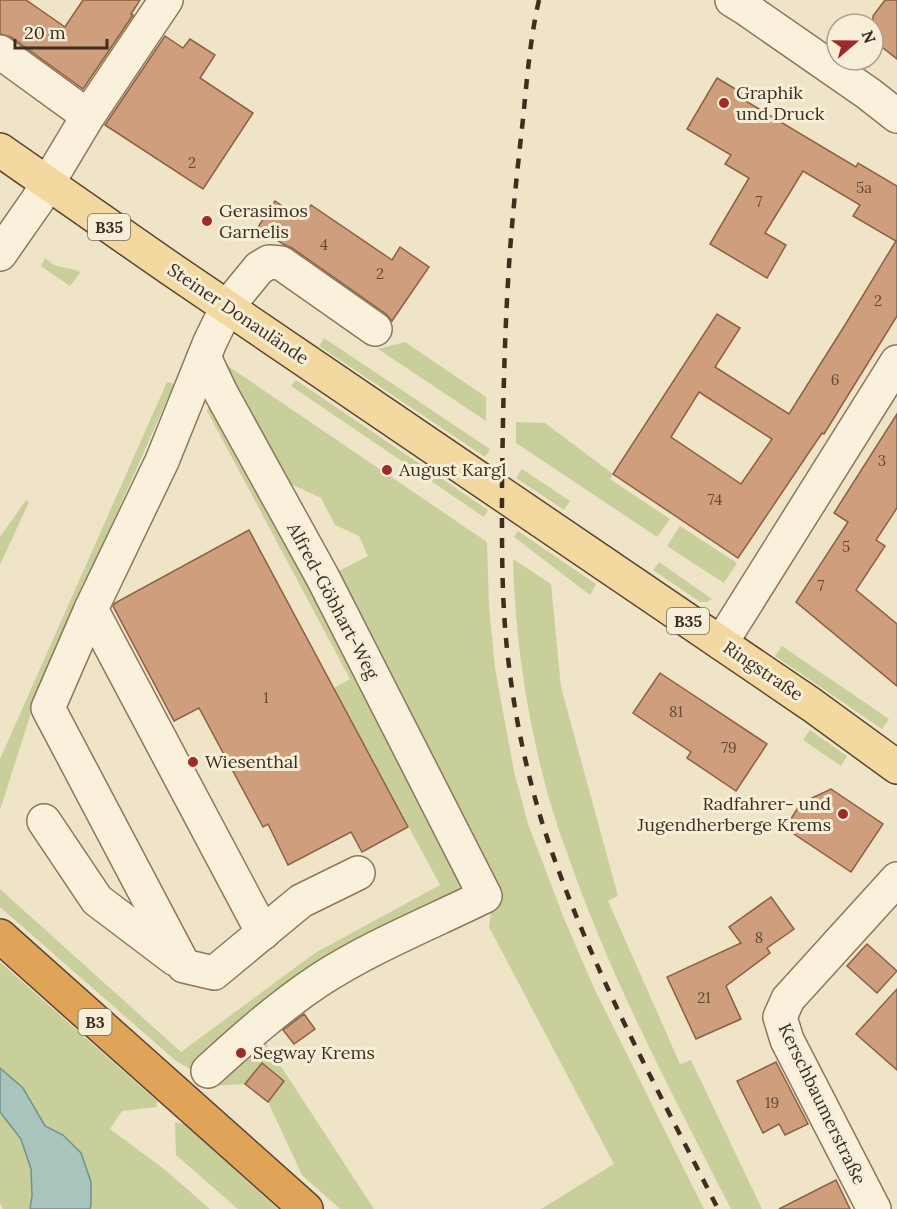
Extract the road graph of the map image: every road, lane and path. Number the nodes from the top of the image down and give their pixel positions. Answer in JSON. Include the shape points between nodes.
{"nodes":[{"id":1,"x":166,"y":0,"type":"edge"},
{"id":2,"x":746,"y":2,"type":"edge"},
{"id":3,"x":0,"y":52,"type":"edge"},
{"id":4,"x":88,"y":116,"type":"junction"},
{"id":5,"x":897,"y":116,"type":"edge"},
{"id":6,"x":0,"y":150,"type":"edge"},
{"id":7,"x":47,"y":184,"type":"junction"},
{"id":8,"x":3,"y":249,"type":"edge"},
{"id":9,"x":227,"y":307,"type":"junction"},
{"id":10,"x":375,"y":329,"type":"dead end"},
{"id":11,"x":204,"y":357,"type":"junction"},
{"id":12,"x":894,"y":375,"type":"edge"},
{"id":13,"x":477,"y":477,"type":"joint"},
{"id":14,"x":91,"y":609,"type":"junction"},
{"id":15,"x":721,"y":643,"type":"junction"},
{"id":16,"x":897,"y":767,"type":"edge"},
{"id":17,"x":44,"y":821,"type":"dead end"},
{"id":18,"x":358,"y":873,"type":"dead end"},
{"id":19,"x":897,"y":879,"type":"edge"},
{"id":20,"x":263,"y":933,"type":"junction"},
{"id":21,"x":0,"y":936,"type":"edge"},
{"id":22,"x":184,"y":966,"type":"junction"},
{"id":23,"x":208,"y":1071,"type":"dead end"},
{"id":24,"x":306,"y":1209,"type":"edge"},
{"id":25,"x":874,"y":1209,"type":"edge"}],
"edges":[{"from":1,"to":4,"type":"street"},
{"from":2,"to":5,"type":"street"},
{"from":3,"to":4,"type":"street"},
{"from":4,"to":7,"type":"street"},
{"from":6,"to":7,"type":"main road","name":"Steiner Donaulände","number":"B35"},
{"from":7,"to":8,"type":"street"},
{"from":7,"to":9,"type":"main road","name":"Steiner Donaulände","number":"B35"},
{"from":9,"to":10,"type":"street","via":[[259,268],[269,262],[281,263]]},
{"from":9,"to":11,"type":"street"},
{"from":9,"to":13,"type":"main road","name":"Steiner Donaulände","number":"B35"},
{"from":11,"to":14,"type":"street","via":[[162,461]]},
{"from":11,"to":23,"type":"street","name":"Alfred-Göbhart-Weg","via":[[323,578],[485,896],[318,982],[257,1027]]},
{"from":12,"to":15,"type":"street"},
{"from":13,"to":15,"type":"main road","name":"Ringstraße","number":"B35"},
{"from":14,"to":20,"type":"street"},
{"from":14,"to":22,"type":"street","via":[[48,708]]},
{"from":15,"to":16,"type":"main road","name":"Ringstraße","number":"B35"},
{"from":17,"to":22,"type":"street","via":[[97,900]]},
{"from":18,"to":20,"type":"street","via":[[301,902]]},
{"from":19,"to":25,"type":"street","name":"Kerschbaumerstraße","via":[[788,999],[780,1017],[787,1040]]},
{"from":20,"to":22,"type":"street","via":[[214,973]]},
{"from":21,"to":24,"type":"highway","number":"B3"}]}
